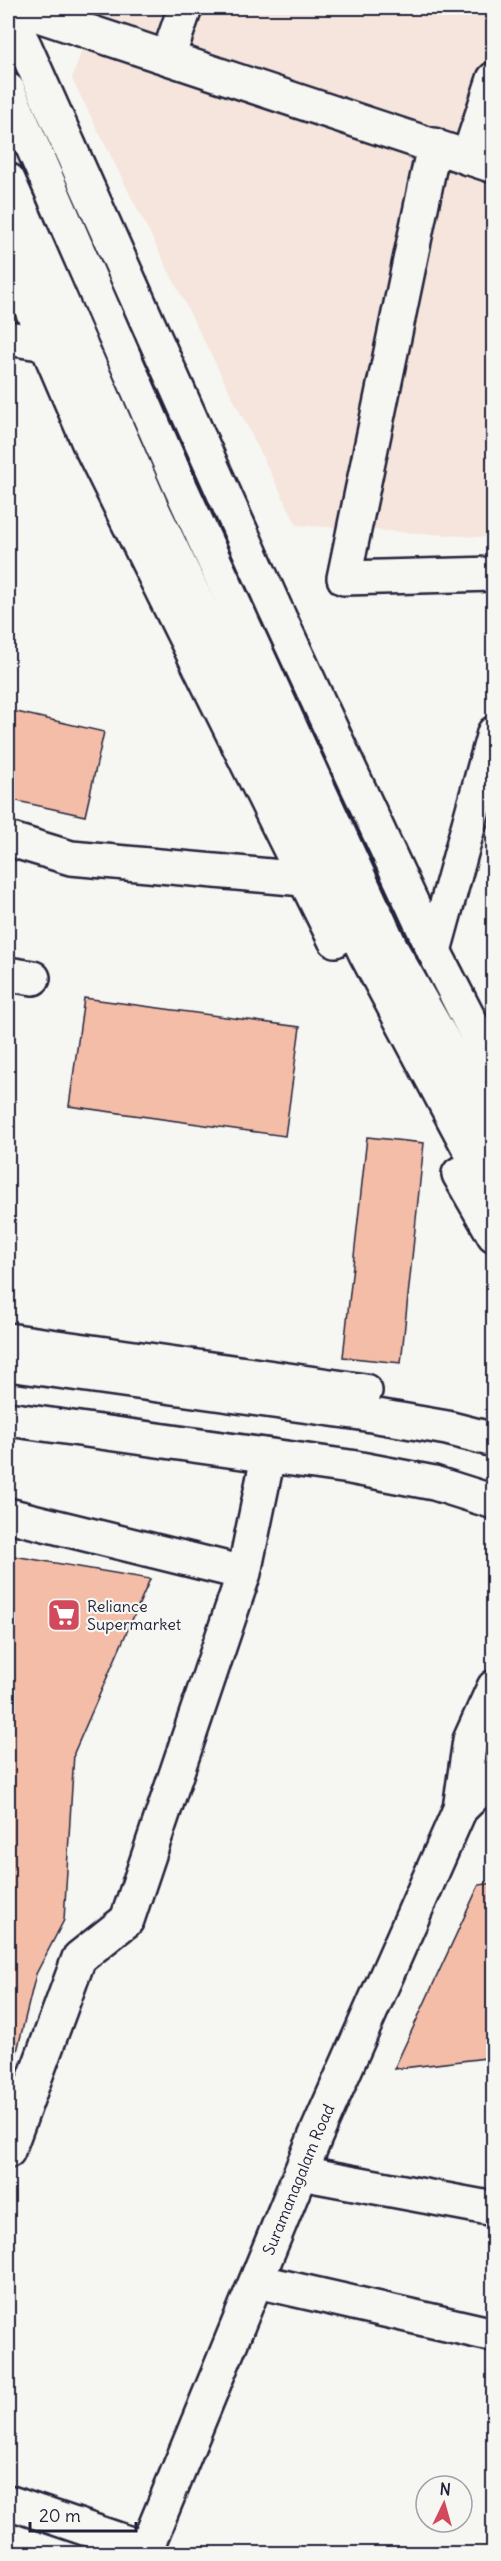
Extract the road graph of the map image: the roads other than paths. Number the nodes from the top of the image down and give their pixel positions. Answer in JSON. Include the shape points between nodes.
{"nodes":[{"id":1,"x":17,"y":8,"type":"edge"},
{"id":2,"x":185,"y":8,"type":"edge"},
{"id":3,"x":8,"y":13,"type":"edge"},
{"id":4,"x":168,"y":57,"type":"junction"},
{"id":5,"x":494,"y":79,"type":"edge"},
{"id":6,"x":8,"y":90,"type":"edge"},
{"id":7,"x":434,"y":145,"type":"junction"},
{"id":8,"x":481,"y":162,"type":"edge"},
{"id":9,"x":8,"y":180,"type":"edge"},
{"id":10,"x":8,"y":254,"type":"edge"},
{"id":11,"x":8,"y":338,"type":"edge"},
{"id":12,"x":46,"y":344,"type":"junction"},
{"id":13,"x":494,"y":574,"type":"edge"},
{"id":14,"x":494,"y":733,"type":"edge"},
{"id":15,"x":8,"y":839,"type":"edge"},
{"id":16,"x":303,"y":879,"type":"junction"},
{"id":17,"x":434,"y":951,"type":"junction"},
{"id":18,"x":494,"y":1068,"type":"edge"},
{"id":19,"x":494,"y":1131,"type":"edge"},
{"id":20,"x":494,"y":1195,"type":"edge"},
{"id":21,"x":494,"y":1235,"type":"edge"},
{"id":22,"x":8,"y":1340,"type":"edge"},
{"id":23,"x":8,"y":1364,"type":"edge"},
{"id":24,"x":8,"y":1397,"type":"edge"},
{"id":25,"x":494,"y":1416,"type":"edge"},
{"id":26,"x":8,"y":1419,"type":"edge"},
{"id":27,"x":494,"y":1440,"type":"edge"},
{"id":28,"x":268,"y":1457,"type":"junction"},
{"id":29,"x":494,"y":1479,"type":"edge"},
{"id":30,"x":494,"y":1502,"type":"edge"},
{"id":31,"x":8,"y":1515,"type":"edge"},
{"id":32,"x":244,"y":1573,"type":"junction"},
{"id":33,"x":494,"y":1687,"type":"edge"},
{"id":34,"x":494,"y":1776,"type":"edge"},
{"id":35,"x":460,"y":1809,"type":"junction"},
{"id":36,"x":8,"y":2151,"type":"edge"},
{"id":37,"x":301,"y":2173,"type":"junction"},
{"id":38,"x":494,"y":2208,"type":"edge"},
{"id":39,"x":257,"y":2281,"type":"junction"},
{"id":40,"x":494,"y":2335,"type":"edge"},
{"id":41,"x":8,"y":2502,"type":"edge"},
{"id":42,"x":145,"y":2551,"type":"edge"}],
"edges":[{"from":1,"to":4,"type":"main road"},
{"from":2,"to":4,"type":"main road"},
{"from":3,"to":17,"type":"main road","via":[[269,595]]},
{"from":4,"to":7,"type":"main road"},
{"from":5,"to":8,"type":"main road"},
{"from":6,"to":19,"type":"main road","via":[[179,484],[393,952]]},
{"from":7,"to":8,"type":"main road"},
{"from":7,"to":13,"type":"main road","via":[[344,578]]},
{"from":9,"to":20,"type":"main road","via":[[171,549],[366,954]]},
{"from":10,"to":12,"type":"main road"},
{"from":11,"to":12,"type":"main road"},
{"from":12,"to":16,"type":"main road","via":[[88,441]]},
{"from":14,"to":17,"type":"main road"},
{"from":15,"to":16,"type":"main road","via":[[71,858]]},
{"from":16,"to":21,"type":"main road"},
{"from":17,"to":18,"type":"main road"},
{"from":22,"to":25,"type":"main road","via":[[317,1383]]},
{"from":23,"to":27,"type":"main road","via":[[360,1413]]},
{"from":24,"to":29,"type":"main road","via":[[382,1453],[456,1467]]},
{"from":26,"to":28,"type":"main road"},
{"from":28,"to":30,"type":"main road","via":[[413,1479]]},
{"from":28,"to":32,"type":"main road"},
{"from":31,"to":32,"type":"main road"},
{"from":32,"to":36,"type":"main road","via":[[126,1920],[79,1958]]},
{"from":33,"to":35,"type":"main road","via":[[470,1740]]},
{"from":34,"to":35,"type":"main road"},
{"from":35,"to":37,"type":"main road","name":"Suramanagalam Road"},
{"from":37,"to":38,"type":"main road"},
{"from":37,"to":39,"type":"main road","name":"Suramanagalam Road"},
{"from":39,"to":40,"type":"main road"},
{"from":39,"to":42,"type":"main road","name":"Suramanagalam Road"},
{"from":41,"to":42,"type":"main road"}]}
